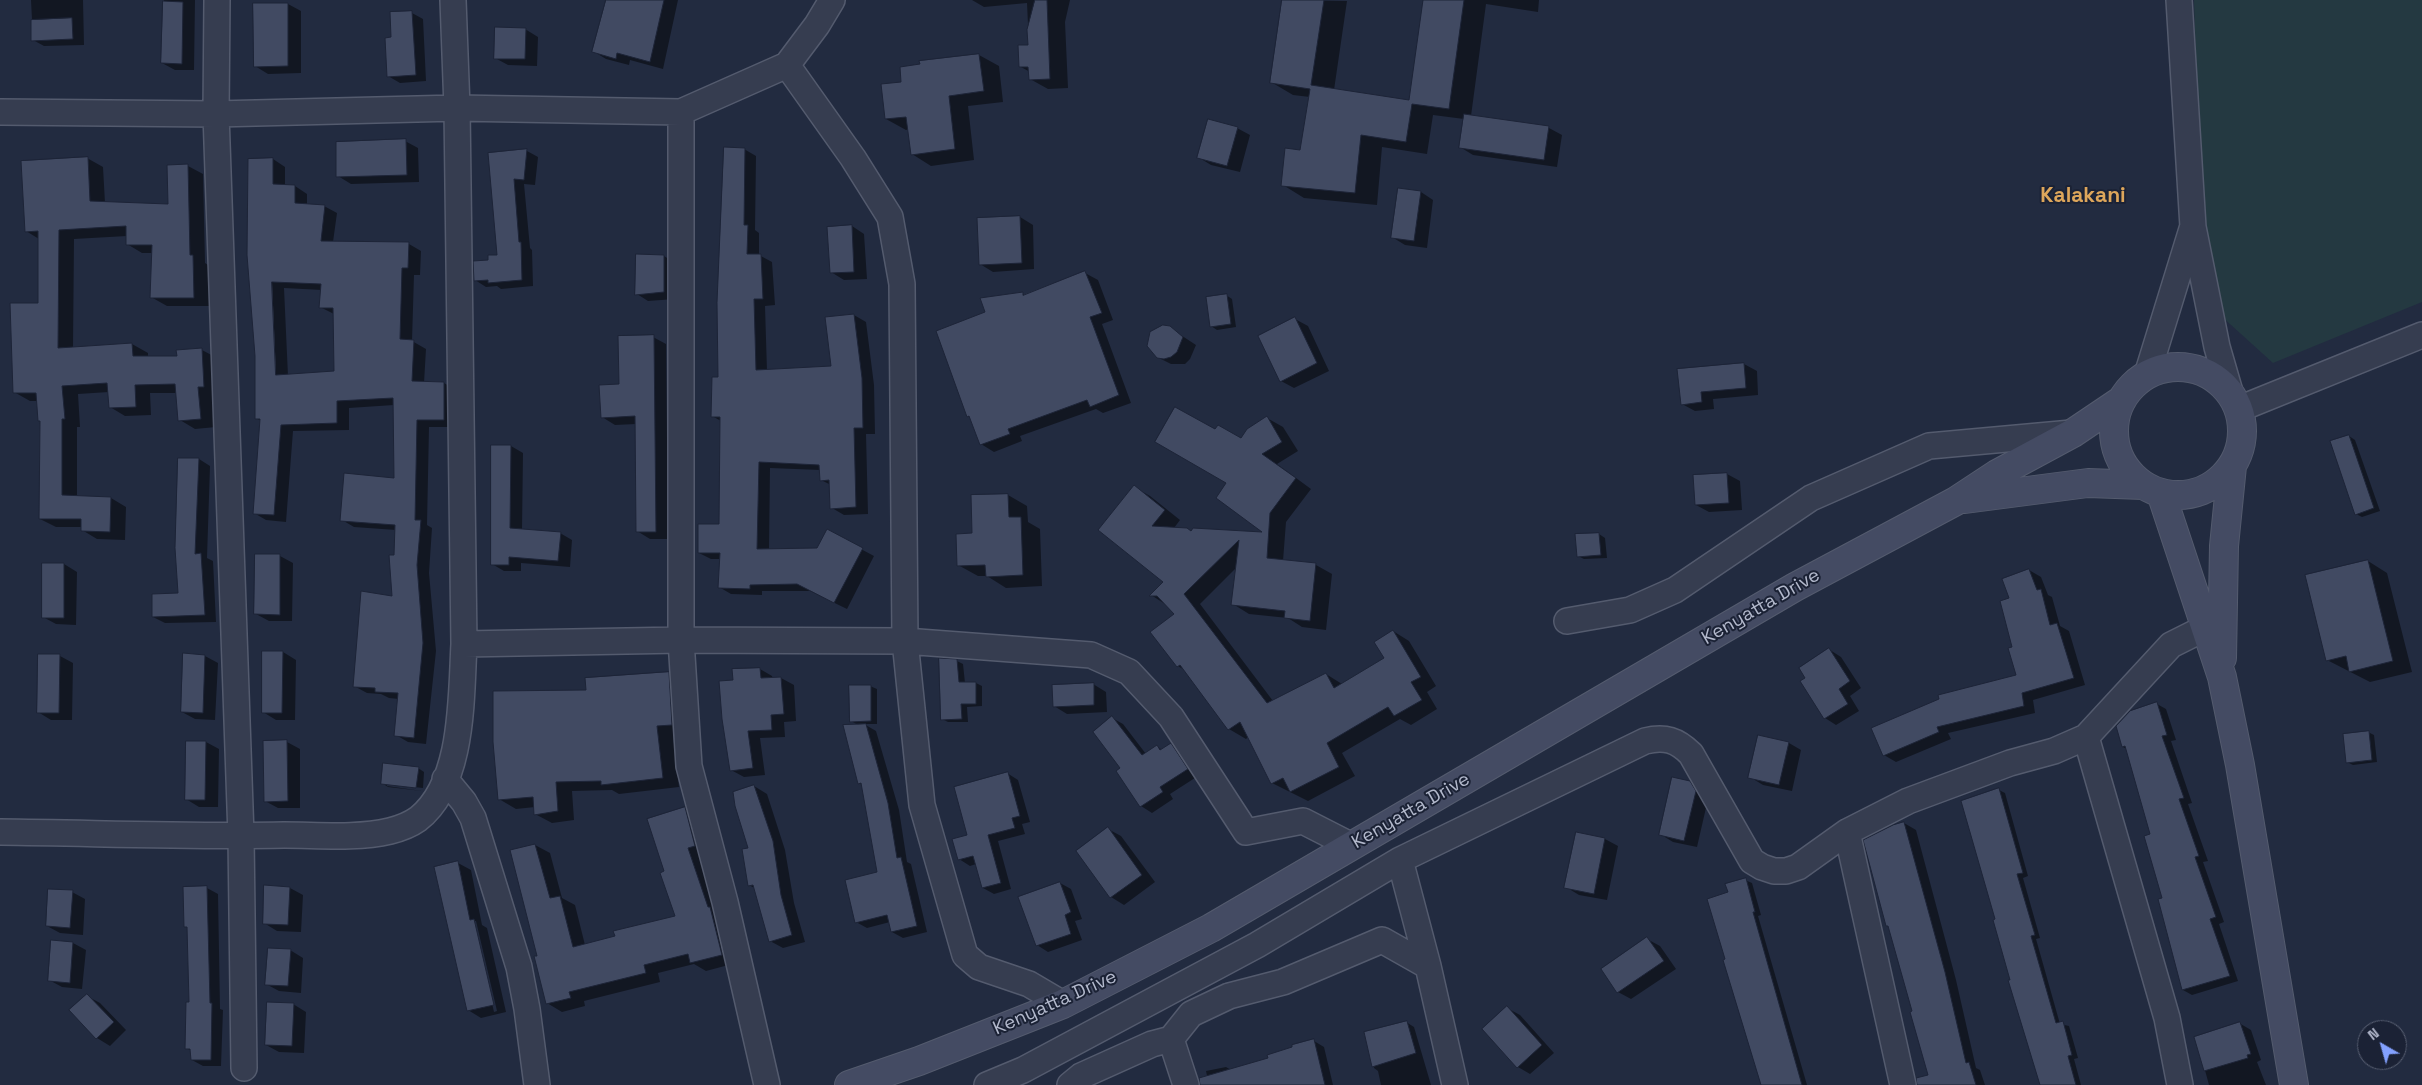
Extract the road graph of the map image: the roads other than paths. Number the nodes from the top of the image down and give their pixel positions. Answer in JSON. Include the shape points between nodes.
{"nodes":[{"id":1,"x":217,"y":0,"type":"edge"},
{"id":2,"x":453,"y":0,"type":"edge"},
{"id":3,"x":832,"y":0,"type":"edge"},
{"id":4,"x":2179,"y":0,"type":"edge"},
{"id":5,"x":786,"y":65,"type":"junction"},
{"id":6,"x":457,"y":108,"type":"junction"},
{"id":7,"x":0,"y":112,"type":"edge"},
{"id":8,"x":681,"y":112,"type":"junction"},
{"id":9,"x":216,"y":114,"type":"junction"},
{"id":10,"x":2193,"y":227,"type":"junction"},
{"id":11,"x":2422,"y":335,"type":"edge"},
{"id":12,"x":2147,"y":375,"type":"junction"},
{"id":13,"x":2122,"y":400,"type":"junction"},
{"id":14,"x":2234,"y":400,"type":"junction"},
{"id":15,"x":2072,"y":433,"type":"junction"},
{"id":16,"x":2232,"y":466,"type":"junction"},
{"id":17,"x":2152,"y":489,"type":"junction"},
{"id":18,"x":1956,"y":501,"type":"junction"},
{"id":19,"x":1566,"y":621,"type":"dead end"},
{"id":20,"x":2205,"y":628,"type":"junction"},
{"id":21,"x":681,"y":640,"type":"junction"},
{"id":22,"x":905,"y":641,"type":"junction"},
{"id":23,"x":464,"y":644,"type":"junction"},
{"id":24,"x":2222,"y":677,"type":"junction"},
{"id":25,"x":2086,"y":737,"type":"junction"},
{"id":26,"x":445,"y":779,"type":"junction"},
{"id":27,"x":0,"y":832,"type":"edge"},
{"id":28,"x":1847,"y":832,"type":"junction"},
{"id":29,"x":241,"y":836,"type":"junction"},
{"id":30,"x":1352,"y":846,"type":"junction"},
{"id":31,"x":1400,"y":860,"type":"junction"},
{"id":32,"x":1428,"y":966,"type":"junction"},
{"id":33,"x":1063,"y":1004,"type":"junction"},
{"id":34,"x":1170,"y":1038,"type":"junction"},
{"id":35,"x":244,"y":1068,"type":"dead end"},
{"id":36,"x":537,"y":1085,"type":"edge"},
{"id":37,"x":767,"y":1085,"type":"edge"},
{"id":38,"x":849,"y":1085,"type":"edge"},
{"id":39,"x":986,"y":1085,"type":"edge"},
{"id":40,"x":1070,"y":1085,"type":"edge"},
{"id":41,"x":1186,"y":1085,"type":"edge"},
{"id":42,"x":1455,"y":1085,"type":"edge"},
{"id":43,"x":1903,"y":1085,"type":"edge"},
{"id":44,"x":2180,"y":1085,"type":"edge"},
{"id":45,"x":2294,"y":1085,"type":"edge"}],
"edges":[{"from":1,"to":9,"type":"street"},
{"from":2,"to":6,"type":"street"},
{"from":3,"to":5,"type":"street"},
{"from":4,"to":10,"type":"street"},
{"from":5,"to":8,"type":"street"},
{"from":5,"to":22,"type":"street","via":[[853,158],[890,217],[902,284]]},
{"from":6,"to":8,"type":"street"},
{"from":6,"to":9,"type":"street"},
{"from":6,"to":23,"type":"street"},
{"from":7,"to":9,"type":"street"},
{"from":8,"to":21,"type":"street"},
{"from":9,"to":29,"type":"street"},
{"from":10,"to":12,"type":"street"},
{"from":10,"to":14,"type":"street","via":[[2217,347]]},
{"from":11,"to":14,"type":"street"},
{"from":12,"to":13,"type":"main road","via":[[2132,385]]},
{"from":12,"to":14,"type":"main road","via":[[2164,368],[2183,366],[2201,370],[2217,379]]},
{"from":13,"to":15,"type":"main road"},
{"from":13,"to":17,"type":"main road","via":[[2115,416],[2113,436],[2118,455],[2128,473]]},
{"from":14,"to":16,"type":"main road","via":[[2242,438]]},
{"from":15,"to":18,"type":"main road","via":[[1996,474]]},
{"from":15,"to":19,"type":"street","via":[[1929,446],[1811,498],[1675,590],[1630,610]]},
{"from":16,"to":17,"type":"main road","via":[[2218,481],[2200,491],[2181,495]]},
{"from":16,"to":24,"type":"main road","via":[[2224,546]]},
{"from":17,"to":18,"type":"main road","via":[[2088,483]]},
{"from":17,"to":20,"type":"main road"},
{"from":18,"to":30,"type":"main road","name":"Kenyatta Drive","via":[[1795,587]]},
{"from":20,"to":24,"type":"main road"},
{"from":20,"to":25,"type":"street","via":[[2167,649]]},
{"from":21,"to":22,"type":"street"},
{"from":21,"to":23,"type":"street"},
{"from":21,"to":37,"type":"street","via":[[689,766],[725,902]]},
{"from":22,"to":30,"type":"street","via":[[1091,655],[1129,672],[1171,718],[1246,832],[1303,821]]},
{"from":22,"to":33,"type":"street","via":[[922,805],[965,955],[979,967],[1029,984]]},
{"from":23,"to":26,"type":"street","via":[[452,764]]},
{"from":24,"to":45,"type":"main road"},
{"from":25,"to":28,"type":"street","via":[[1908,801]]},
{"from":25,"to":44,"type":"street","via":[[2167,1018]]},
{"from":26,"to":29,"type":"street","via":[[436,798],[417,819],[391,831]]},
{"from":26,"to":36,"type":"street","via":[[473,818],[519,967],[528,1009]]},
{"from":27,"to":29,"type":"street"},
{"from":28,"to":31,"type":"street","via":[[1798,867],[1774,871],[1762,867],[1745,851],[1691,754],[1682,744],[1658,738],[1645,741]]},
{"from":28,"to":43,"type":"street"},
{"from":29,"to":35,"type":"street"},
{"from":30,"to":33,"type":"main road","name":"Kenyatta Drive","via":[[1211,928]]},
{"from":31,"to":32,"type":"street"},
{"from":31,"to":39,"type":"street","via":[[1257,945],[1023,1070]]},
{"from":32,"to":34,"type":"street","via":[[1382,940],[1283,982],[1229,996],[1191,1014]]},
{"from":32,"to":42,"type":"street"},
{"from":33,"to":38,"type":"main road","name":"Kenyatta Drive"},
{"from":34,"to":40,"type":"street","via":[[1081,1076]]},
{"from":34,"to":41,"type":"street"}]}
